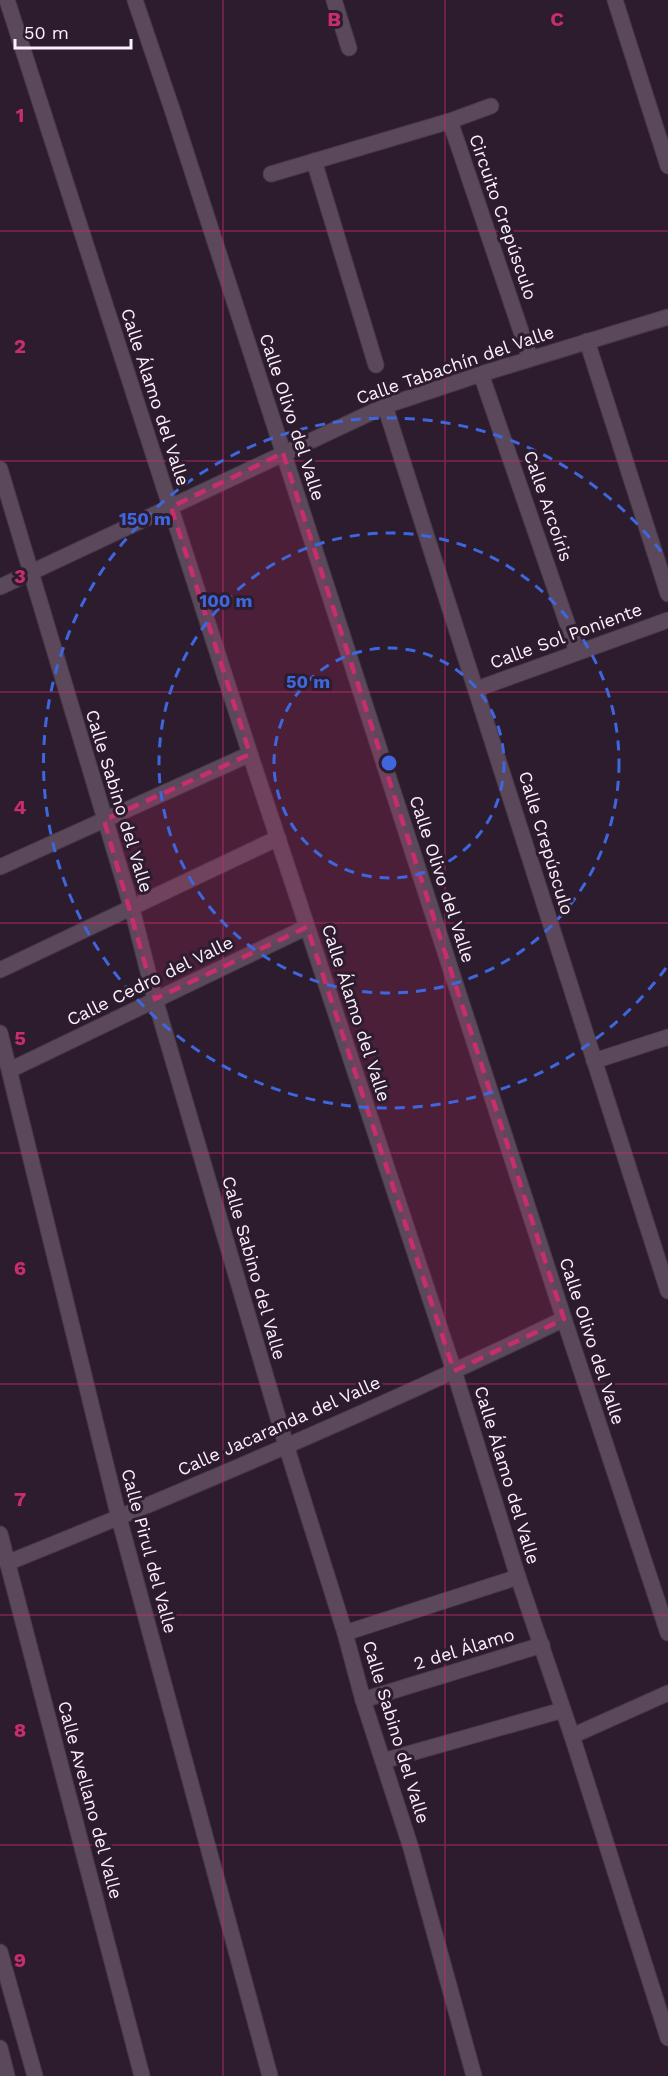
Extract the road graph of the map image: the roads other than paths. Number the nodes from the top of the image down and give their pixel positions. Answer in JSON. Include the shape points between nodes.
{"nodes":[{"id":1,"x":7,"y":0,"type":"edge"},
{"id":2,"x":135,"y":0,"type":"edge"},
{"id":3,"x":334,"y":0,"type":"edge"},
{"id":4,"x":615,"y":0,"type":"edge"},
{"id":5,"x":349,"y":48,"type":"dead end"},
{"id":6,"x":491,"y":106,"type":"dead end"},
{"id":7,"x":450,"y":121,"type":"junction"},
{"id":8,"x":314,"y":162,"type":"junction"},
{"id":9,"x":668,"y":166,"type":"edge"},
{"id":10,"x":271,"y":174,"type":"dead end"},
{"id":11,"x":668,"y":317,"type":"edge"},
{"id":12,"x":587,"y":341,"type":"junction"},
{"id":13,"x":531,"y":358,"type":"junction"},
{"id":14,"x":376,"y":365,"type":"dead end"},
{"id":15,"x":481,"y":374,"type":"junction"},
{"id":16,"x":385,"y":406,"type":"junction"},
{"id":17,"x":283,"y":453,"type":"junction"},
{"id":18,"x":0,"y":469,"type":"edge"},
{"id":19,"x":171,"y":507,"type":"junction"},
{"id":20,"x":31,"y":572,"type":"junction"},
{"id":21,"x":0,"y":587,"type":"edge"},
{"id":22,"x":668,"y":594,"type":"edge"},
{"id":23,"x":668,"y":620,"type":"edge"},
{"id":24,"x":577,"y":652,"type":"junction"},
{"id":25,"x":477,"y":689,"type":"junction"},
{"id":26,"x":250,"y":754,"type":"junction"},
{"id":27,"x":104,"y":820,"type":"junction"},
{"id":28,"x":278,"y":838,"type":"junction"},
{"id":29,"x":0,"y":867,"type":"edge"},
{"id":30,"x":132,"y":909,"type":"junction"},
{"id":31,"x":307,"y":927,"type":"junction"},
{"id":32,"x":0,"y":970,"type":"edge"},
{"id":33,"x":155,"y":999,"type":"junction"},
{"id":34,"x":0,"y":1033,"type":"edge"},
{"id":35,"x":668,"y":1037,"type":"edge"},
{"id":36,"x":594,"y":1061,"type":"junction"},
{"id":37,"x":10,"y":1070,"type":"junction"},
{"id":38,"x":668,"y":1291,"type":"edge"},
{"id":39,"x":564,"y":1319,"type":"junction"},
{"id":40,"x":454,"y":1371,"type":"junction"},
{"id":41,"x":286,"y":1445,"type":"junction"},
{"id":42,"x":120,"y":1518,"type":"junction"},
{"id":43,"x":0,"y":1534,"type":"edge"},
{"id":44,"x":7,"y":1563,"type":"junction"},
{"id":45,"x":518,"y":1577,"type":"junction"},
{"id":46,"x":345,"y":1633,"type":"junction"},
{"id":47,"x":668,"y":1633,"type":"edge"},
{"id":48,"x":542,"y":1645,"type":"junction"},
{"id":49,"x":668,"y":1693,"type":"edge"},
{"id":50,"x":363,"y":1700,"type":"junction"},
{"id":51,"x":563,"y":1710,"type":"junction"},
{"id":52,"x":572,"y":1736,"type":"junction"},
{"id":53,"x":383,"y":1761,"type":"junction"},
{"id":54,"x":1,"y":1962,"type":"edge"},
{"id":55,"x":668,"y":2038,"type":"edge"},
{"id":56,"x":0,"y":2048,"type":"edge"},
{"id":57,"x":7,"y":2076,"type":"edge"},
{"id":58,"x":35,"y":2076,"type":"edge"},
{"id":59,"x":142,"y":2076,"type":"edge"},
{"id":60,"x":270,"y":2076,"type":"edge"},
{"id":61,"x":474,"y":2076,"type":"edge"}],
"edges":[{"from":1,"to":19,"type":"street","name":"Calle Álamo del Valle"},
{"from":2,"to":17,"type":"street","name":"Calle Olivo del Valle"},
{"from":3,"to":5,"type":"street"},
{"from":4,"to":9,"type":"street"},
{"from":6,"to":7,"type":"street","name":"Circuito Crepúsculo"},
{"from":7,"to":8,"type":"street","name":"Circuito Crepúsculo"},
{"from":7,"to":13,"type":"street","name":"Circuito Crepúsculo"},
{"from":8,"to":10,"type":"street","name":"Circuito Crepúsculo"},
{"from":8,"to":14,"type":"street"},
{"from":11,"to":12,"type":"street","name":"Calle Tabachín del Valle"},
{"from":12,"to":13,"type":"street","name":"Calle Tabachín del Valle"},
{"from":12,"to":22,"type":"street"},
{"from":13,"to":15,"type":"street","name":"Calle Tabachín del Valle"},
{"from":15,"to":16,"type":"street","name":"Calle Tabachín del Valle"},
{"from":15,"to":24,"type":"street","name":"Calle Arcoíris"},
{"from":16,"to":17,"type":"street","name":"Calle Tabachín del Valle"},
{"from":16,"to":25,"type":"street","name":"Calle Crepúsculo"},
{"from":17,"to":19,"type":"street","name":"Calle Tabachín del Valle"},
{"from":17,"to":39,"type":"street","name":"Calle Olivo del Valle"},
{"from":18,"to":20,"type":"street","name":"Calle Sabino del Valle"},
{"from":19,"to":20,"type":"street","name":"Calle Tabachín del Valle"},
{"from":19,"to":26,"type":"street","name":"Calle Álamo del Valle"},
{"from":20,"to":21,"type":"street","name":"Calle Tabachín del Valle"},
{"from":20,"to":27,"type":"street","name":"Calle Sabino del Valle"},
{"from":23,"to":24,"type":"street","name":"Calle Sol Poniente"},
{"from":24,"to":25,"type":"street","name":"Calle Sol Poniente"},
{"from":25,"to":36,"type":"street","name":"Calle Crepúsculo"},
{"from":26,"to":27,"type":"street"},
{"from":26,"to":28,"type":"street","name":"Calle Álamo del Valle"},
{"from":27,"to":29,"type":"street"},
{"from":27,"to":30,"type":"street","name":"Calle Sabino del Valle"},
{"from":28,"to":30,"type":"street"},
{"from":28,"to":31,"type":"street","name":"Calle Álamo del Valle"},
{"from":30,"to":32,"type":"street"},
{"from":30,"to":33,"type":"street","name":"Calle Sabino del Valle"},
{"from":31,"to":33,"type":"street","name":"Calle Cedro del Valle"},
{"from":31,"to":40,"type":"street","name":"Calle Álamo del Valle"},
{"from":33,"to":37,"type":"street","name":"Calle Cedro del Valle"},
{"from":33,"to":41,"type":"street","name":"Calle Sabino del Valle"},
{"from":34,"to":37,"type":"street","name":"Calle Pirul del Valle"},
{"from":35,"to":36,"type":"street"},
{"from":36,"to":38,"type":"street","name":"Calle Crepúsculo"},
{"from":37,"to":42,"type":"street","name":"Calle Pirul del Valle"},
{"from":39,"to":40,"type":"street","name":"Calle Jacaranda del Valle"},
{"from":39,"to":47,"type":"street","name":"Calle Olivo del Valle"},
{"from":40,"to":41,"type":"street","name":"Calle Jacaranda del Valle"},
{"from":40,"to":45,"type":"street","name":"Calle Álamo del Valle"},
{"from":41,"to":42,"type":"street","name":"Calle Jacaranda del Valle"},
{"from":41,"to":46,"type":"street","name":"Calle Sabino del Valle"},
{"from":42,"to":44,"type":"street","name":"Calle Jacaranda del Valle"},
{"from":42,"to":60,"type":"street","name":"Calle Pirul del Valle"},
{"from":43,"to":44,"type":"street","name":"Calle Avellano del Valle"},
{"from":44,"to":59,"type":"street","name":"Calle Avellano del Valle"},
{"from":45,"to":46,"type":"street"},
{"from":45,"to":48,"type":"street","name":"Calle Álamo del Valle"},
{"from":46,"to":50,"type":"street","name":"Calle Sabino del Valle"},
{"from":48,"to":50,"type":"street","name":"2 del Álamo"},
{"from":48,"to":51,"type":"street","name":"Calle Álamo del Valle"},
{"from":49,"to":52,"type":"street"},
{"from":50,"to":53,"type":"street","name":"Calle Sabino del Valle"},
{"from":51,"to":52,"type":"street","name":"Calle Álamo del Valle"},
{"from":51,"to":53,"type":"street"},
{"from":52,"to":55,"type":"street","name":"Calle Álamo del Valle"},
{"from":53,"to":61,"type":"street","name":"Calle Sabino del Valle"},
{"from":54,"to":58,"type":"street"},
{"from":56,"to":57,"type":"street"}]}
